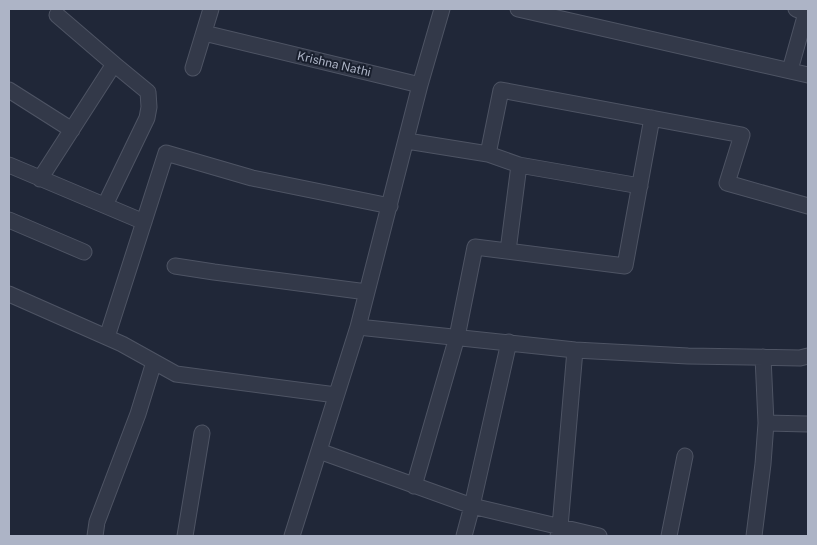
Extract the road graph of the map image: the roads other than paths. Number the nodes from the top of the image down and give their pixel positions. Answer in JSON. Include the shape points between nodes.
{"nodes":[{"id":1,"x":211,"y":9,"type":"edge"},
{"id":2,"x":442,"y":9,"type":"edge"},
{"id":3,"x":518,"y":9,"type":"edge"},
{"id":4,"x":796,"y":9,"type":"edge"},
{"id":5,"x":54,"y":11,"type":"edge"},
{"id":6,"x":204,"y":33,"type":"junction"},
{"id":7,"x":114,"y":64,"type":"junction"},
{"id":8,"x":193,"y":68,"type":"dead end"},
{"id":9,"x":790,"y":70,"type":"junction"},
{"id":10,"x":808,"y":74,"type":"edge"},
{"id":11,"x":420,"y":85,"type":"junction"},
{"id":12,"x":9,"y":90,"type":"edge"},
{"id":13,"x":652,"y":118,"type":"junction"},
{"id":14,"x":72,"y":130,"type":"junction"},
{"id":15,"x":407,"y":141,"type":"junction"},
{"id":16,"x":488,"y":154,"type":"junction"},
{"id":17,"x":9,"y":165,"type":"edge"},
{"id":18,"x":519,"y":165,"type":"junction"},
{"id":19,"x":40,"y":179,"type":"junction"},
{"id":20,"x":640,"y":186,"type":"junction"},
{"id":21,"x":104,"y":205,"type":"junction"},
{"id":22,"x":390,"y":206,"type":"junction"},
{"id":23,"x":808,"y":206,"type":"edge"},
{"id":24,"x":9,"y":220,"type":"edge"},
{"id":25,"x":144,"y":222,"type":"junction"},
{"id":26,"x":508,"y":251,"type":"junction"},
{"id":27,"x":84,"y":252,"type":"dead end"},
{"id":28,"x":175,"y":266,"type":"dead end"},
{"id":29,"x":367,"y":292,"type":"junction"},
{"id":30,"x":9,"y":294,"type":"edge"},
{"id":31,"x":358,"y":327,"type":"junction"},
{"id":32,"x":106,"y":337,"type":"junction"},
{"id":33,"x":457,"y":337,"type":"junction"},
{"id":34,"x":509,"y":342,"type":"junction"},
{"id":35,"x":575,"y":350,"type":"junction"},
{"id":36,"x":808,"y":356,"type":"edge"},
{"id":37,"x":763,"y":357,"type":"junction"},
{"id":38,"x":154,"y":362,"type":"junction"},
{"id":39,"x":336,"y":395,"type":"junction"},
{"id":40,"x":766,"y":423,"type":"junction"},
{"id":41,"x":808,"y":424,"type":"edge"},
{"id":42,"x":202,"y":433,"type":"dead end"},
{"id":43,"x":319,"y":451,"type":"junction"},
{"id":44,"x":685,"y":456,"type":"dead end"},
{"id":45,"x":414,"y":486,"type":"junction"},
{"id":46,"x":472,"y":506,"type":"junction"},
{"id":47,"x":559,"y":532,"type":"edge"},
{"id":48,"x":95,"y":536,"type":"edge"},
{"id":49,"x":185,"y":536,"type":"edge"},
{"id":50,"x":292,"y":536,"type":"edge"},
{"id":51,"x":464,"y":536,"type":"edge"},
{"id":52,"x":599,"y":536,"type":"edge"},
{"id":53,"x":669,"y":536,"type":"edge"},
{"id":54,"x":754,"y":536,"type":"edge"}],
"edges":[{"from":1,"to":6,"type":"street"},
{"from":2,"to":11,"type":"street"},
{"from":3,"to":9,"type":"street"},
{"from":4,"to":9,"type":"street","via":[[806,12]]},
{"from":5,"to":7,"type":"street"},
{"from":6,"to":8,"type":"street"},
{"from":6,"to":11,"type":"street","name":"Krishna Nathi"},
{"from":7,"to":14,"type":"street"},
{"from":7,"to":21,"type":"street","via":[[148,92],[149,107],[147,118]]},
{"from":9,"to":10,"type":"street"},
{"from":11,"to":15,"type":"street"},
{"from":12,"to":14,"type":"street"},
{"from":13,"to":16,"type":"street","via":[[501,90]]},
{"from":13,"to":20,"type":"street"},
{"from":13,"to":23,"type":"street","via":[[742,135],[727,183]]},
{"from":14,"to":19,"type":"street"},
{"from":15,"to":16,"type":"street"},
{"from":15,"to":22,"type":"street"},
{"from":16,"to":18,"type":"street"},
{"from":17,"to":19,"type":"street"},
{"from":18,"to":20,"type":"street"},
{"from":18,"to":26,"type":"street"},
{"from":19,"to":21,"type":"street"},
{"from":20,"to":26,"type":"street","via":[[625,266]]},
{"from":21,"to":25,"type":"street"},
{"from":22,"to":25,"type":"street","via":[[252,178],[166,153]]},
{"from":22,"to":29,"type":"street"},
{"from":24,"to":27,"type":"street"},
{"from":25,"to":32,"type":"street"},
{"from":26,"to":33,"type":"street","via":[[475,247]]},
{"from":28,"to":29,"type":"street"},
{"from":29,"to":31,"type":"street"},
{"from":30,"to":32,"type":"street"},
{"from":31,"to":33,"type":"street"},
{"from":31,"to":39,"type":"street"},
{"from":32,"to":38,"type":"street"},
{"from":33,"to":34,"type":"street"},
{"from":33,"to":45,"type":"street"},
{"from":34,"to":35,"type":"street"},
{"from":34,"to":46,"type":"street"},
{"from":35,"to":37,"type":"street"},
{"from":35,"to":47,"type":"street"},
{"from":36,"to":37,"type":"street"},
{"from":37,"to":40,"type":"street"},
{"from":38,"to":39,"type":"street","via":[[176,374]]},
{"from":38,"to":48,"type":"street","via":[[97,522]]},
{"from":39,"to":43,"type":"street"},
{"from":40,"to":41,"type":"street"},
{"from":40,"to":54,"type":"street"},
{"from":42,"to":49,"type":"street"},
{"from":43,"to":45,"type":"street"},
{"from":43,"to":50,"type":"street"},
{"from":44,"to":53,"type":"street"},
{"from":45,"to":46,"type":"street"},
{"from":46,"to":47,"type":"street"},
{"from":46,"to":51,"type":"street"},
{"from":47,"to":52,"type":"street"}]}
